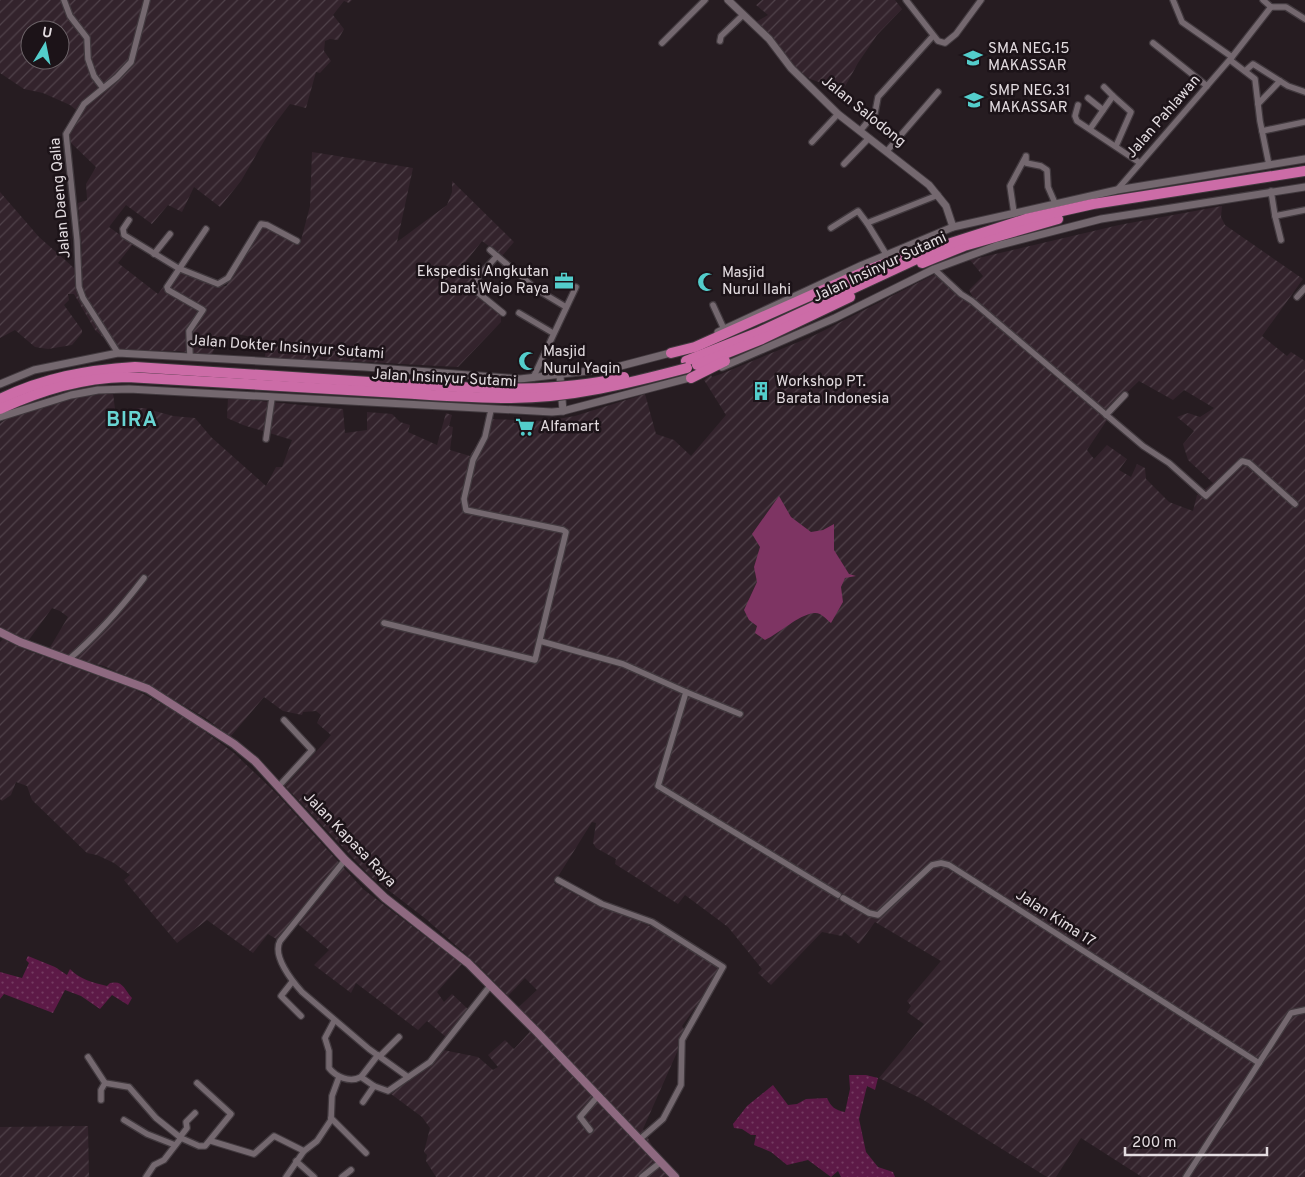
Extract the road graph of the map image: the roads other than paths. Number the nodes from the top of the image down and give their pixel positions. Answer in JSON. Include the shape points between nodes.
{"nodes":[{"id":1,"x":64,"y":0,"type":"edge"},
{"id":2,"x":148,"y":0,"type":"edge"},
{"id":3,"x":705,"y":0,"type":"edge"},
{"id":4,"x":728,"y":0,"type":"edge"},
{"id":5,"x":906,"y":0,"type":"edge"},
{"id":6,"x":981,"y":0,"type":"edge"},
{"id":7,"x":1173,"y":0,"type":"edge"},
{"id":8,"x":1264,"y":0,"type":"edge"},
{"id":9,"x":1271,"y":8,"type":"junction"},
{"id":10,"x":743,"y":15,"type":"junction"},
{"id":11,"x":1305,"y":20,"type":"edge"},
{"id":12,"x":933,"y":36,"type":"junction"},
{"id":13,"x":720,"y":41,"type":"dead end"},
{"id":14,"x":662,"y":43,"type":"dead end"},
{"id":15,"x":1153,"y":43,"type":"dead end"},
{"id":16,"x":1231,"y":59,"type":"junction"},
{"id":17,"x":1245,"y":71,"type":"junction"},
{"id":18,"x":1280,"y":81,"type":"junction"},
{"id":19,"x":1207,"y":86,"type":"junction"},
{"id":20,"x":1104,"y":87,"type":"dead end"},
{"id":21,"x":103,"y":88,"type":"junction"},
{"id":22,"x":938,"y":92,"type":"dead end"},
{"id":23,"x":1305,"y":92,"type":"edge"},
{"id":24,"x":1113,"y":96,"type":"junction"},
{"id":25,"x":1088,"y":98,"type":"dead end"},
{"id":26,"x":1258,"y":104,"type":"junction"},
{"id":27,"x":1078,"y":105,"type":"dead end"},
{"id":28,"x":1103,"y":110,"type":"junction"},
{"id":29,"x":838,"y":114,"type":"junction"},
{"id":30,"x":1305,"y":122,"type":"edge"},
{"id":31,"x":1090,"y":129,"type":"junction"},
{"id":32,"x":860,"y":131,"type":"junction"},
{"id":33,"x":1262,"y":131,"type":"junction"},
{"id":34,"x":869,"y":138,"type":"junction"},
{"id":35,"x":812,"y":142,"type":"dead end"},
{"id":36,"x":1116,"y":146,"type":"junction"},
{"id":37,"x":887,"y":151,"type":"junction"},
{"id":38,"x":1305,"y":159,"type":"edge"},
{"id":39,"x":1140,"y":163,"type":"junction"},
{"id":40,"x":844,"y":164,"type":"dead end"},
{"id":41,"x":1269,"y":165,"type":"junction"},
{"id":42,"x":1305,"y":171,"type":"edge"},
{"id":43,"x":1305,"y":177,"type":"edge"},
{"id":44,"x":1305,"y":187,"type":"edge"},
{"id":45,"x":1117,"y":190,"type":"junction"},
{"id":46,"x":1271,"y":192,"type":"junction"},
{"id":47,"x":938,"y":195,"type":"junction"},
{"id":48,"x":1055,"y":203,"type":"junction"},
{"id":49,"x":1305,"y":210,"type":"edge"},
{"id":50,"x":1014,"y":213,"type":"junction"},
{"id":51,"x":1275,"y":216,"type":"junction"},
{"id":52,"x":129,"y":220,"type":"dead end"},
{"id":53,"x":867,"y":223,"type":"junction"},
{"id":54,"x":953,"y":227,"type":"junction"},
{"id":55,"x":206,"y":228,"type":"dead end"},
{"id":56,"x":831,"y":228,"type":"dead end"},
{"id":57,"x":170,"y":234,"type":"dead end"},
{"id":58,"x":1280,"y":240,"type":"dead end"},
{"id":59,"x":297,"y":241,"type":"dead end"},
{"id":60,"x":951,"y":243,"type":"junction"},
{"id":61,"x":490,"y":250,"type":"dead end"},
{"id":62,"x":154,"y":254,"type":"junction"},
{"id":63,"x":886,"y":254,"type":"junction"},
{"id":64,"x":497,"y":256,"type":"junction"},
{"id":65,"x":178,"y":268,"type":"junction"},
{"id":66,"x":934,"y":269,"type":"junction"},
{"id":67,"x":576,"y":287,"type":"dead end"},
{"id":68,"x":1305,"y":288,"type":"edge"},
{"id":69,"x":1296,"y":297,"type":"dead end"},
{"id":70,"x":714,"y":306,"type":"dead end"},
{"id":71,"x":566,"y":307,"type":"junction"},
{"id":72,"x":503,"y":313,"type":"dead end"},
{"id":73,"x":519,"y":313,"type":"dead end"},
{"id":74,"x":724,"y":328,"type":"junction"},
{"id":75,"x":553,"y":333,"type":"junction"},
{"id":76,"x":118,"y":353,"type":"junction"},
{"id":77,"x":671,"y":353,"type":"junction"},
{"id":78,"x":190,"y":356,"type":"junction"},
{"id":79,"x":688,"y":369,"type":"junction"},
{"id":80,"x":560,"y":376,"type":"junction"},
{"id":81,"x":534,"y":378,"type":"junction"},
{"id":82,"x":0,"y":384,"type":"edge"},
{"id":83,"x":416,"y":390,"type":"junction"},
{"id":84,"x":1125,"y":395,"type":"dead end"},
{"id":85,"x":272,"y":398,"type":"junction"},
{"id":86,"x":0,"y":399,"type":"edge"},
{"id":87,"x":491,"y":410,"type":"junction"},
{"id":88,"x":563,"y":411,"type":"junction"},
{"id":89,"x":1106,"y":414,"type":"junction"},
{"id":90,"x":0,"y":415,"type":"edge"},
{"id":91,"x":266,"y":439,"type":"dead end"},
{"id":92,"x":1296,"y":504,"type":"dead end"},
{"id":93,"x":144,"y":578,"type":"dead end"},
{"id":94,"x":384,"y":624,"type":"dead end"},
{"id":95,"x":0,"y":632,"type":"edge"},
{"id":96,"x":540,"y":642,"type":"junction"},
{"id":97,"x":68,"y":660,"type":"junction"},
{"id":98,"x":686,"y":692,"type":"junction"},
{"id":99,"x":740,"y":714,"type":"dead end"},
{"id":100,"x":284,"y":720,"type":"dead end"},
{"id":101,"x":279,"y":786,"type":"junction"},
{"id":102,"x":345,"y":860,"type":"junction"},
{"id":103,"x":558,"y":880,"type":"dead end"},
{"id":104,"x":292,"y":982,"type":"junction"},
{"id":105,"x":490,"y":986,"type":"junction"},
{"id":106,"x":1305,"y":1010,"type":"edge"},
{"id":107,"x":301,"y":1016,"type":"dead end"},
{"id":108,"x":334,"y":1021,"type":"junction"},
{"id":109,"x":399,"y":1037,"type":"dead end"},
{"id":110,"x":379,"y":1056,"type":"junction"},
{"id":111,"x":88,"y":1057,"type":"dead end"},
{"id":112,"x":1259,"y":1063,"type":"junction"},
{"id":113,"x":338,"y":1076,"type":"junction"},
{"id":114,"x":361,"y":1077,"type":"junction"},
{"id":115,"x":408,"y":1077,"type":"junction"},
{"id":116,"x":105,"y":1083,"type":"junction"},
{"id":117,"x":197,"y":1083,"type":"dead end"},
{"id":118,"x":374,"y":1086,"type":"junction"},
{"id":119,"x":598,"y":1096,"type":"junction"},
{"id":120,"x":101,"y":1100,"type":"dead end"},
{"id":121,"x":363,"y":1102,"type":"dead end"},
{"id":122,"x":195,"y":1113,"type":"dead end"},
{"id":123,"x":332,"y":1118,"type":"junction"},
{"id":124,"x":124,"y":1120,"type":"dead end"},
{"id":125,"x":590,"y":1130,"type":"dead end"},
{"id":126,"x":181,"y":1138,"type":"junction"},
{"id":127,"x":640,"y":1139,"type":"junction"},
{"id":128,"x":211,"y":1140,"type":"junction"},
{"id":129,"x":175,"y":1145,"type":"junction"},
{"id":130,"x":304,"y":1151,"type":"junction"},
{"id":131,"x":366,"y":1153,"type":"dead end"},
{"id":132,"x":296,"y":1161,"type":"junction"},
{"id":133,"x":661,"y":1162,"type":"junction"},
{"id":134,"x":350,"y":1170,"type":"dead end"},
{"id":135,"x":146,"y":1177,"type":"edge"},
{"id":136,"x":286,"y":1177,"type":"edge"},
{"id":137,"x":314,"y":1177,"type":"edge"},
{"id":138,"x":342,"y":1177,"type":"edge"},
{"id":139,"x":642,"y":1177,"type":"edge"},
{"id":140,"x":675,"y":1177,"type":"edge"},
{"id":141,"x":1186,"y":1177,"type":"edge"}],
"edges":[{"from":1,"to":21,"type":"street","via":[[70,16],[87,38],[88,59]]},
{"from":2,"to":21,"type":"street","name":"Jalan Daeng Qalia","via":[[131,62],[118,78]]},
{"from":3,"to":14,"type":"street"},
{"from":4,"to":10,"type":"street","name":"Jalan Salodong"},
{"from":5,"to":12,"type":"street"},
{"from":6,"to":12,"type":"street","via":[[952,40],[941,42]]},
{"from":7,"to":16,"type":"street","via":[[1182,22]]},
{"from":8,"to":9,"type":"street"},
{"from":9,"to":11,"type":"street","via":[[1286,8]]},
{"from":9,"to":16,"type":"street","name":"Jalan Pahlawan"},
{"from":10,"to":13,"type":"street","via":[[721,36]]},
{"from":10,"to":29,"type":"street","name":"Jalan Salodong","via":[[768,39],[790,68]]},
{"from":12,"to":32,"type":"street","via":[[878,97],[875,113]]},
{"from":15,"to":19,"type":"street"},
{"from":16,"to":17,"type":"street"},
{"from":16,"to":19,"type":"street","name":"Jalan Pahlawan"},
{"from":17,"to":18,"type":"street","via":[[1253,64]]},
{"from":17,"to":26,"type":"street","via":[[1254,79]]},
{"from":18,"to":23,"type":"street"},
{"from":18,"to":26,"type":"street"},
{"from":19,"to":39,"type":"street","name":"Jalan Pahlawan"},
{"from":20,"to":24,"type":"street"},
{"from":21,"to":76,"type":"street","name":"Jalan Daeng Qalia","via":[[84,104],[68,127],[66,142],[77,240],[78,287]]},
{"from":22,"to":37,"type":"street"},
{"from":24,"to":28,"type":"street"},
{"from":24,"to":36,"type":"street","via":[[1131,112]]},
{"from":25,"to":28,"type":"street"},
{"from":26,"to":33,"type":"street"},
{"from":27,"to":31,"type":"street","via":[[1076,120]]},
{"from":28,"to":31,"type":"street"},
{"from":29,"to":32,"type":"street","name":"Jalan Salodong"},
{"from":29,"to":35,"type":"street"},
{"from":30,"to":33,"type":"street"},
{"from":31,"to":36,"type":"street"},
{"from":32,"to":34,"type":"street","name":"Jalan Salodong"},
{"from":33,"to":41,"type":"street"},
{"from":34,"to":37,"type":"street","name":"Jalan Salodong"},
{"from":34,"to":40,"type":"street"},
{"from":36,"to":39,"type":"street"},
{"from":37,"to":47,"type":"street","name":"Jalan Salodong"},
{"from":38,"to":41,"type":"street","name":"Jalan Dokter Insinyur Sutami"},
{"from":39,"to":45,"type":"street","name":"Jalan Pahlawan"},
{"from":41,"to":45,"type":"street","name":"Jalan Dokter Insinyur Sutami"},
{"from":42,"to":60,"type":"highway","name":"Jalan Insinyur Sutami","via":[[1093,204],[1026,219]]},
{"from":43,"to":79,"type":"highway","name":"Jalan Insinyur Sutami","via":[[1094,211],[964,246],[906,269],[796,323]]},
{"from":44,"to":46,"type":"street"},
{"from":45,"to":48,"type":"street","name":"Jalan Dokter Insinyur Sutami"},
{"from":46,"to":51,"type":"street"},
{"from":46,"to":66,"type":"street","via":[[1102,219],[1005,244]]},
{"from":47,"to":53,"type":"street"},
{"from":47,"to":54,"type":"street","name":"Jalan Salodong","via":[[946,206]]},
{"from":48,"to":50,"type":"street","name":"Jalan Dokter Insinyur Sutami"},
{"from":48,"to":50,"type":"street","via":[[1048,187],[1047,170],[1026,163],[1026,156],[1010,186]]},
{"from":49,"to":51,"type":"street"},
{"from":50,"to":54,"type":"street","name":"Jalan Dokter Insinyur Sutami"},
{"from":51,"to":58,"type":"street"},
{"from":52,"to":62,"type":"street","via":[[123,234]]},
{"from":53,"to":56,"type":"street","via":[[858,211]]},
{"from":53,"to":63,"type":"street"},
{"from":54,"to":63,"type":"street","name":"Jalan Dokter Insinyur Sutami"},
{"from":55,"to":65,"type":"street"},
{"from":57,"to":62,"type":"street"},
{"from":59,"to":65,"type":"street","via":[[261,224],[221,284],[211,283]]},
{"from":60,"to":77,"type":"highway","via":[[904,256],[695,348]]},
{"from":60,"to":79,"type":"highway","name":"Jalan Insinyur Sutami","via":[[720,350]]},
{"from":61,"to":64,"type":"street"},
{"from":62,"to":65,"type":"street"},
{"from":63,"to":74,"type":"street","name":"Jalan Dokter Insinyur Sutami"},
{"from":64,"to":71,"type":"street","via":[[536,290]]},
{"from":64,"to":72,"type":"street","via":[[477,278],[480,284],[476,291]]},
{"from":65,"to":78,"type":"street","via":[[167,289],[203,310],[189,331]]},
{"from":66,"to":79,"type":"street","via":[[835,318]]},
{"from":66,"to":89,"type":"street","via":[[955,290]]},
{"from":67,"to":71,"type":"street"},
{"from":68,"to":69,"type":"street"},
{"from":70,"to":74,"type":"street"},
{"from":71,"to":75,"type":"street"},
{"from":73,"to":75,"type":"street"},
{"from":74,"to":77,"type":"street","name":"Jalan Dokter Insinyur Sutami"},
{"from":75,"to":81,"type":"street"},
{"from":76,"to":78,"type":"street","name":"Jalan Dokter Insinyur Sutami"},
{"from":76,"to":82,"type":"street","name":"Jalan Dokter Insinyur Sutami","via":[[34,370]]},
{"from":77,"to":80,"type":"street","name":"Jalan Dokter Insinyur Sutami","via":[[614,368]]},
{"from":78,"to":81,"type":"street","name":"Jalan Dokter Insinyur Sutami","via":[[506,379]]},
{"from":79,"to":83,"type":"highway","name":"Jalan Insinyur Sutami","bridge":true,"via":[[555,388]]},
{"from":79,"to":88,"type":"street"},
{"from":80,"to":81,"type":"street","name":"Jalan Dokter Insinyur Sutami"},
{"from":80,"to":88,"type":"street"},
{"from":83,"to":86,"type":"highway","name":"Jalan Insinyur Sutami","via":[[134,367],[64,375],[29,385]]},
{"from":83,"to":90,"type":"highway","name":"Jalan Insinyur Sutami","via":[[96,378],[33,394]]},
{"from":84,"to":89,"type":"street"},
{"from":85,"to":87,"type":"street"},
{"from":85,"to":90,"type":"street","via":[[98,390]]},
{"from":85,"to":91,"type":"street"},
{"from":87,"to":88,"type":"street"},
{"from":87,"to":96,"type":"street","via":[[485,437],[473,460],[464,499],[466,510],[566,532]]},
{"from":89,"to":92,"type":"street","via":[[1206,496],[1242,461],[1249,463]]},
{"from":93,"to":97,"type":"street","via":[[102,628]]},
{"from":94,"to":96,"type":"street","via":[[535,660]]},
{"from":95,"to":97,"type":"main road","name":"Jalan Kapasa Raya"},
{"from":96,"to":98,"type":"street","via":[[623,664]]},
{"from":97,"to":101,"type":"main road","name":"Jalan Kapasa Raya","via":[[128,680],[155,693],[234,744]]},
{"from":98,"to":99,"type":"street"},
{"from":98,"to":112,"type":"street","name":"Jalan Kima 17","via":[[658,786],[869,913],[878,915],[932,865],[949,865]]},
{"from":100,"to":101,"type":"street","via":[[312,750]]},
{"from":101,"to":102,"type":"main road","name":"Jalan Kapasa Raya"},
{"from":102,"to":104,"type":"street","via":[[278,944]]},
{"from":102,"to":105,"type":"main road","name":"Jalan Kapasa Raya","via":[[385,898],[468,963]]},
{"from":103,"to":127,"type":"street","via":[[602,904],[652,922],[723,967],[682,1040],[681,1085],[663,1119]]},
{"from":104,"to":107,"type":"street","via":[[281,996]]},
{"from":104,"to":108,"type":"street"},
{"from":105,"to":115,"type":"street","via":[[430,1062]]},
{"from":105,"to":119,"type":"main road","name":"Jalan Kapasa Raya"},
{"from":106,"to":112,"type":"street","via":[[1291,1013]]},
{"from":108,"to":110,"type":"street"},
{"from":108,"to":113,"type":"street","via":[[325,1040],[329,1051],[328,1067]]},
{"from":109,"to":110,"type":"street"},
{"from":110,"to":114,"type":"street"},
{"from":110,"to":115,"type":"street"},
{"from":111,"to":116,"type":"street"},
{"from":112,"to":141,"type":"street"},
{"from":113,"to":114,"type":"street","via":[[354,1080]]},
{"from":113,"to":123,"type":"street","via":[[332,1096]]},
{"from":114,"to":118,"type":"street"},
{"from":115,"to":118,"type":"street","via":[[388,1091]]},
{"from":116,"to":120,"type":"street"},
{"from":116,"to":126,"type":"street","via":[[130,1088],[156,1118]]},
{"from":117,"to":128,"type":"street","via":[[230,1114]]},
{"from":118,"to":121,"type":"street"},
{"from":119,"to":125,"type":"street","via":[[580,1117]]},
{"from":119,"to":127,"type":"main road","name":"Jalan Kapasa Raya"},
{"from":122,"to":126,"type":"street","via":[[186,1123],[187,1128]]},
{"from":123,"to":130,"type":"street","via":[[318,1141]]},
{"from":123,"to":131,"type":"street"},
{"from":124,"to":129,"type":"street"},
{"from":126,"to":128,"type":"street","via":[[199,1146],[205,1146]]},
{"from":126,"to":129,"type":"street"},
{"from":127,"to":133,"type":"main road","name":"Jalan Kapasa Raya"},
{"from":128,"to":130,"type":"street","via":[[254,1154],[274,1136]]},
{"from":129,"to":135,"type":"street"},
{"from":130,"to":132,"type":"street"},
{"from":132,"to":136,"type":"street"},
{"from":132,"to":137,"type":"street"},
{"from":133,"to":139,"type":"street"},
{"from":133,"to":140,"type":"main road","name":"Jalan Kapasa Raya"},
{"from":134,"to":138,"type":"street"}]}
